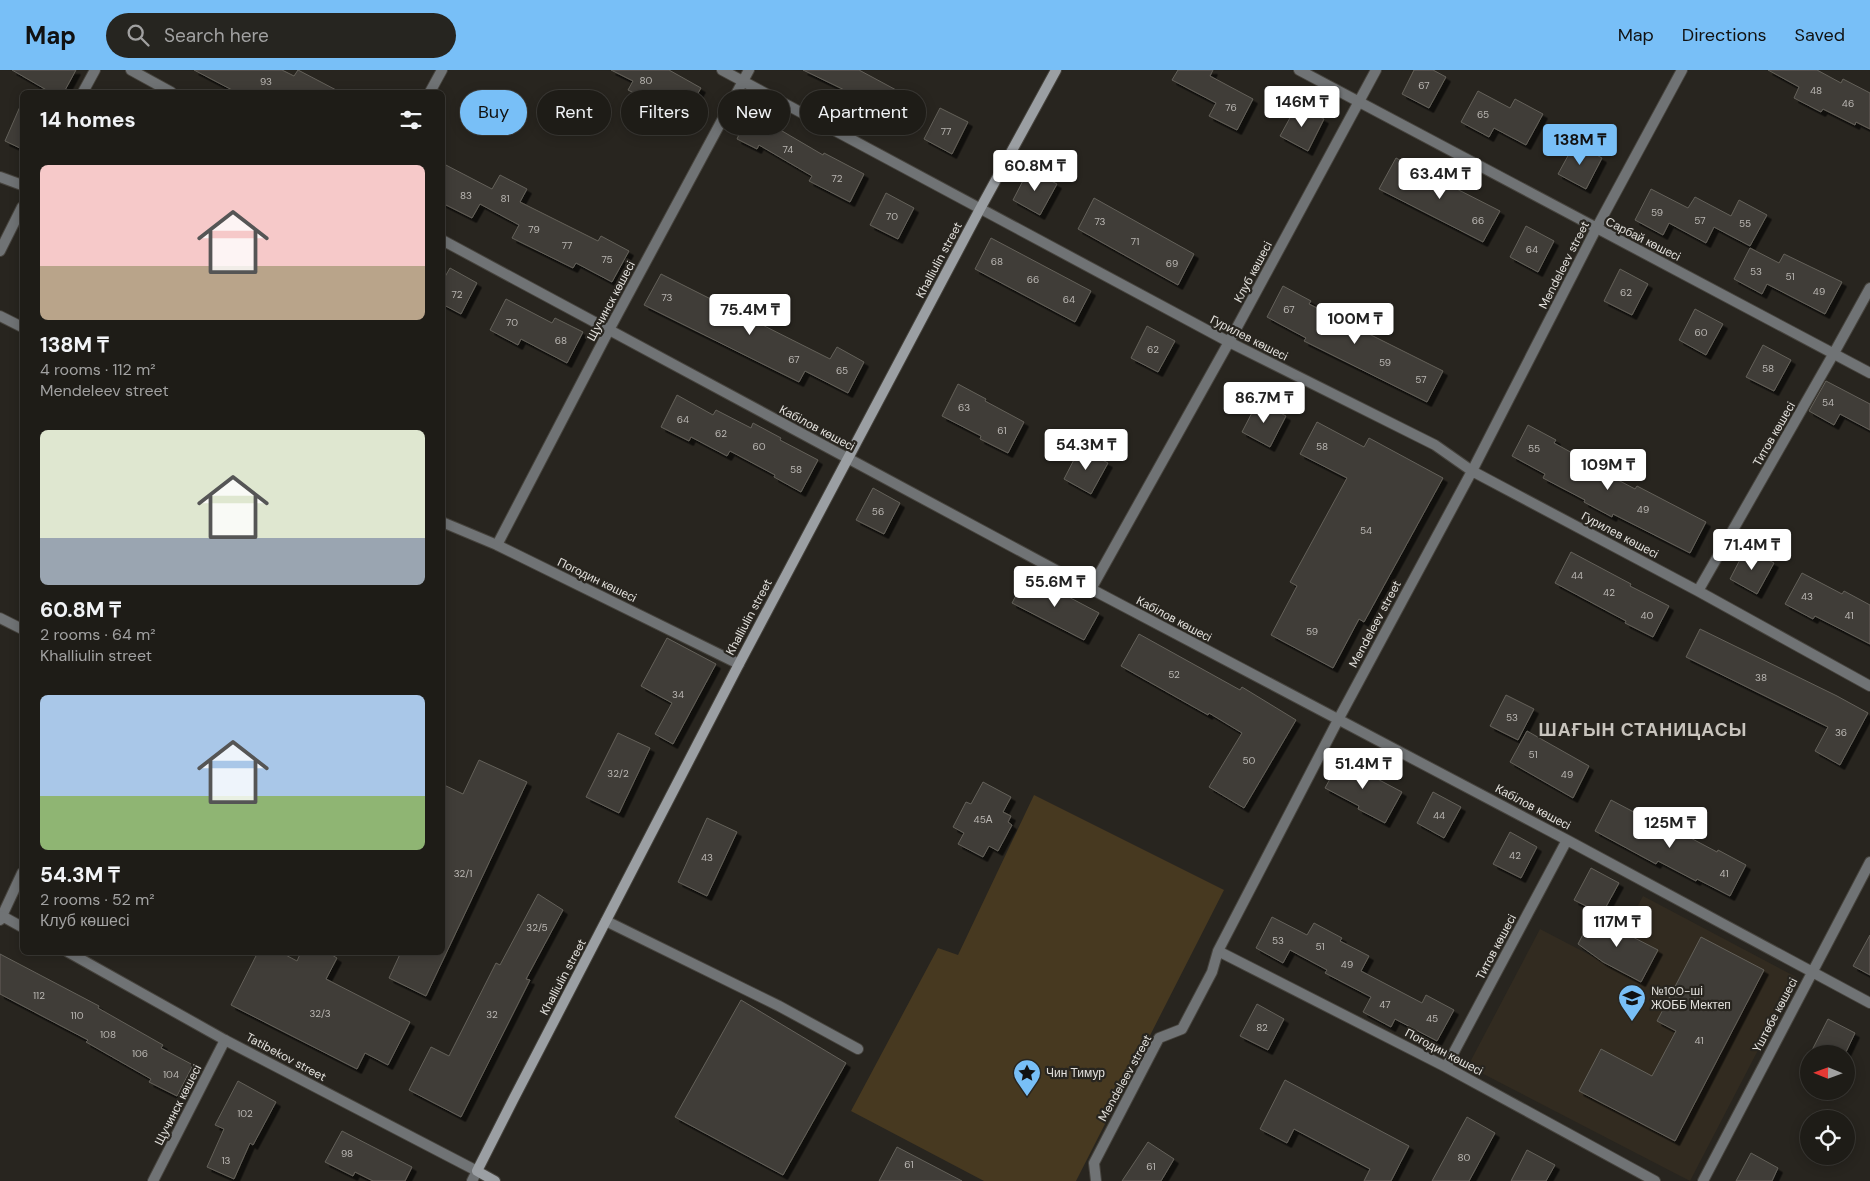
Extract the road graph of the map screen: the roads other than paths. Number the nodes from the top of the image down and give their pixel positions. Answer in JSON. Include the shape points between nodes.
{"nodes":[{"id":1,"x":95,"y":70,"type":"edge"},
{"id":2,"x":131,"y":70,"type":"edge"},
{"id":3,"x":442,"y":70,"type":"edge"},
{"id":4,"x":722,"y":70,"type":"edge"},
{"id":5,"x":749,"y":70,"type":"edge"},
{"id":6,"x":1056,"y":70,"type":"edge"},
{"id":7,"x":1299,"y":70,"type":"edge"},
{"id":8,"x":1376,"y":70,"type":"edge"},
{"id":9,"x":1682,"y":70,"type":"edge"},
{"id":10,"x":743,"y":81,"type":"junction"},
{"id":11,"x":84,"y":90,"type":"edge"},
{"id":12,"x":167,"y":90,"type":"edge"},
{"id":13,"x":431,"y":90,"type":"edge"},
{"id":14,"x":1359,"y":102,"type":"junction"},
{"id":15,"x":0,"y":177,"type":"edge"},
{"id":16,"x":20,"y":184,"type":"edge"},
{"id":17,"x":980,"y":209,"type":"junction"},
{"id":18,"x":20,"y":210,"type":"edge"},
{"id":19,"x":1596,"y":229,"type":"junction"},
{"id":20,"x":445,"y":242,"type":"edge"},
{"id":21,"x":0,"y":252,"type":"edge"},
{"id":22,"x":1870,"y":288,"type":"edge"},
{"id":23,"x":0,"y":316,"type":"edge"},
{"id":24,"x":20,"y":326,"type":"edge"},
{"id":25,"x":609,"y":330,"type":"junction"},
{"id":26,"x":1229,"y":342,"type":"junction"},
{"id":27,"x":1834,"y":353,"type":"junction"},
{"id":28,"x":1870,"y":373,"type":"edge"},
{"id":29,"x":848,"y":458,"type":"junction"},
{"id":30,"x":1472,"y":471,"type":"junction"},
{"id":31,"x":445,"y":523,"type":"edge"},
{"id":32,"x":497,"y":545,"type":"junction"},
{"id":33,"x":1091,"y":589,"type":"junction"},
{"id":34,"x":1698,"y":591,"type":"junction"},
{"id":35,"x":0,"y":618,"type":"edge"},
{"id":36,"x":20,"y":628,"type":"edge"},
{"id":37,"x":739,"y":664,"type":"junction"},
{"id":38,"x":1870,"y":686,"type":"edge"},
{"id":39,"x":1338,"y":720,"type":"junction"},
{"id":40,"x":1567,"y":840,"type":"junction"},
{"id":41,"x":1870,"y":862,"type":"edge"},
{"id":42,"x":20,"y":877,"type":"edge"},
{"id":43,"x":1,"y":917,"type":"edge"},
{"id":44,"x":606,"y":921,"type":"junction"},
{"id":45,"x":20,"y":926,"type":"edge"},
{"id":46,"x":1218,"y":951,"type":"junction"},
{"id":47,"x":73,"y":955,"type":"edge"},
{"id":48,"x":1812,"y":972,"type":"junction"},
{"id":49,"x":1870,"y":1003,"type":"edge"},
{"id":50,"x":226,"y":1040,"type":"junction"},
{"id":51,"x":858,"y":1049,"type":"dead end"},
{"id":52,"x":1446,"y":1067,"type":"junction"},
{"id":53,"x":477,"y":1171,"type":"junction"},
{"id":54,"x":153,"y":1181,"type":"edge"},
{"id":55,"x":472,"y":1181,"type":"edge"},
{"id":56,"x":495,"y":1181,"type":"edge"},
{"id":57,"x":1096,"y":1181,"type":"edge"},
{"id":58,"x":1655,"y":1181,"type":"edge"},
{"id":59,"x":1703,"y":1181,"type":"edge"}],
"edges":[{"from":1,"to":11,"type":"street"},
{"from":2,"to":12,"type":"street"},
{"from":3,"to":13,"type":"street"},
{"from":4,"to":10,"type":"street","name":"Гурилев көшесі"},
{"from":5,"to":10,"type":"street","name":"Щучинск көшесі"},
{"from":6,"to":17,"type":"main road","name":"Khalliulin street"},
{"from":7,"to":14,"type":"street","name":"Сарбай көшесі"},
{"from":8,"to":14,"type":"street","name":"Клуб көшесі"},
{"from":9,"to":19,"type":"street","name":"Mendeleev street"},
{"from":10,"to":17,"type":"street","name":"Гурилев көшесі"},
{"from":10,"to":25,"type":"street","name":"Щучинск көшесі"},
{"from":14,"to":19,"type":"street","name":"Сарбай көшесі"},
{"from":14,"to":26,"type":"street","name":"Клуб көшесі"},
{"from":15,"to":16,"type":"street"},
{"from":17,"to":26,"type":"street","name":"Гурилев көшесі"},
{"from":17,"to":29,"type":"main road","name":"Khalliulin street"},
{"from":18,"to":21,"type":"street"},
{"from":19,"to":27,"type":"street","name":"Сарбай көшесі"},
{"from":19,"to":30,"type":"street","name":"Mendeleev street"},
{"from":20,"to":25,"type":"street","name":"Кабілов көшесі"},
{"from":22,"to":27,"type":"street","name":"Титов көшесі"},
{"from":23,"to":24,"type":"street"},
{"from":25,"to":29,"type":"street","name":"Кабілов көшесі"},
{"from":25,"to":32,"type":"street","name":"Щучинск көшесі"},
{"from":26,"to":30,"type":"street","name":"Гурилев көшесі","via":[[1435,444]]},
{"from":26,"to":33,"type":"street","name":"Клуб көшесі"},
{"from":27,"to":28,"type":"street","name":"Сарбай көшесі"},
{"from":27,"to":34,"type":"street","name":"Титов көшесі"},
{"from":29,"to":33,"type":"street","name":"Кабілов көшесі"},
{"from":29,"to":37,"type":"main road","name":"Khalliulin street"},
{"from":30,"to":34,"type":"street","name":"Гурилев көшесі"},
{"from":30,"to":39,"type":"street","name":"Mendeleev street"},
{"from":31,"to":32,"type":"street","name":"Погодин көшесі"},
{"from":32,"to":37,"type":"street","name":"Погодин көшесі"},
{"from":33,"to":39,"type":"street","name":"Кабілов көшесі"},
{"from":34,"to":38,"type":"street","name":"Гурилев көшесі"},
{"from":35,"to":36,"type":"street"},
{"from":37,"to":44,"type":"main road","name":"Khalliulin street"},
{"from":39,"to":40,"type":"street","name":"Кабілов көшесі"},
{"from":39,"to":46,"type":"street","name":"Mendeleev street"},
{"from":40,"to":48,"type":"street","name":"Кабілов көшесі"},
{"from":40,"to":52,"type":"street","name":"Титов көшесі"},
{"from":41,"to":48,"type":"street","name":"Үштөбе көшесі"},
{"from":42,"to":43,"type":"street"},
{"from":43,"to":45,"type":"street"},
{"from":44,"to":51,"type":"street","via":[[779,1006]]},
{"from":44,"to":53,"type":"main road","name":"Khalliulin street"},
{"from":46,"to":52,"type":"street","name":"Погодин көшесі"},
{"from":46,"to":57,"type":"street","name":"Mendeleev street","via":[[1212,972],[1182,1030],[1159,1038],[1094,1163]]},
{"from":47,"to":50,"type":"street","name":"Tatibekov street"},
{"from":48,"to":49,"type":"street","name":"Кабілов көшесі"},
{"from":48,"to":59,"type":"street","name":"Үштөбе көшесі"},
{"from":50,"to":53,"type":"street","name":"Tatibekov street"},
{"from":50,"to":54,"type":"street","name":"Щучинск көшесі"},
{"from":52,"to":58,"type":"street","name":"Погодин көшесі"},
{"from":53,"to":55,"type":"street","name":"Khalliulin street"},
{"from":53,"to":56,"type":"main road","name":"Tatibekov street"}]}
